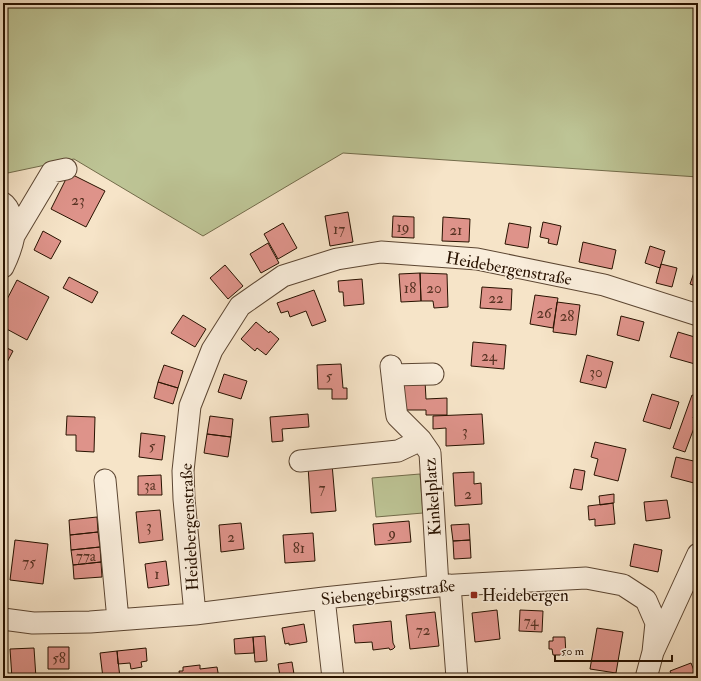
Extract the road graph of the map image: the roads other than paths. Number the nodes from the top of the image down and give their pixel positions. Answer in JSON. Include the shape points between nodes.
{"nodes":[{"id":1,"x":66,"y":169,"type":"dead end"},
{"id":2,"x":3,"y":203,"type":"edge"},
{"id":3,"x":15,"y":234,"type":"junction"},
{"id":4,"x":3,"y":267,"type":"edge"},
{"id":5,"x":698,"y":315,"type":"edge"},
{"id":6,"x":433,"y":374,"type":"dead end"},
{"id":7,"x":421,"y":440,"type":"junction"},
{"id":8,"x":300,"y":461,"type":"dead end"},
{"id":9,"x":105,"y":480,"type":"dead end"},
{"id":10,"x":698,"y":554,"type":"edge"},
{"id":11,"x":444,"y":585,"type":"junction"},
{"id":12,"x":324,"y":598,"type":"junction"},
{"id":13,"x":195,"y":614,"type":"junction"},
{"id":14,"x":3,"y":619,"type":"edge"},
{"id":15,"x":118,"y":620,"type":"junction"},
{"id":16,"x":653,"y":652,"type":"junction"},
{"id":17,"x":333,"y":678,"type":"edge"},
{"id":18,"x":457,"y":678,"type":"edge"},
{"id":19,"x":646,"y":678,"type":"edge"}],
"edges":[{"from":1,"to":3,"type":"street","via":[[52,172]]},
{"from":2,"to":3,"type":"street","via":[[10,212]]},
{"from":3,"to":4,"type":"street"},
{"from":5,"to":13,"type":"street","name":"Heidebergenstraße","via":[[604,285],[478,259],[381,252],[337,259],[283,276],[240,306],[212,350],[190,406],[183,471]]},
{"from":6,"to":7,"type":"street","via":[[391,370],[397,416]]},
{"from":7,"to":8,"type":"street","name":"Kinkelplatz","via":[[398,451]]},
{"from":7,"to":11,"type":"street","name":"Kinkelplatz","via":[[430,453]]},
{"from":9,"to":15,"type":"street"},
{"from":10,"to":16,"type":"street","name":"Siebengebirgsstraße"},
{"from":11,"to":12,"type":"street","name":"Siebengebirgsstraße"},
{"from":11,"to":16,"type":"street","name":"Siebengebirgsstraße","via":[[586,578],[623,585],[646,600],[656,623]]},
{"from":11,"to":18,"type":"street","name":"Kinkelplatz"},
{"from":12,"to":13,"type":"street","name":"Siebengebirgsstraße"},
{"from":12,"to":17,"type":"street"},
{"from":13,"to":15,"type":"street","name":"Siebengebirgsstraße"},
{"from":14,"to":15,"type":"street","name":"Siebengebirgsstraße","via":[[33,623]]},
{"from":16,"to":19,"type":"street","name":"Siebengebirgsstraße"}]}
